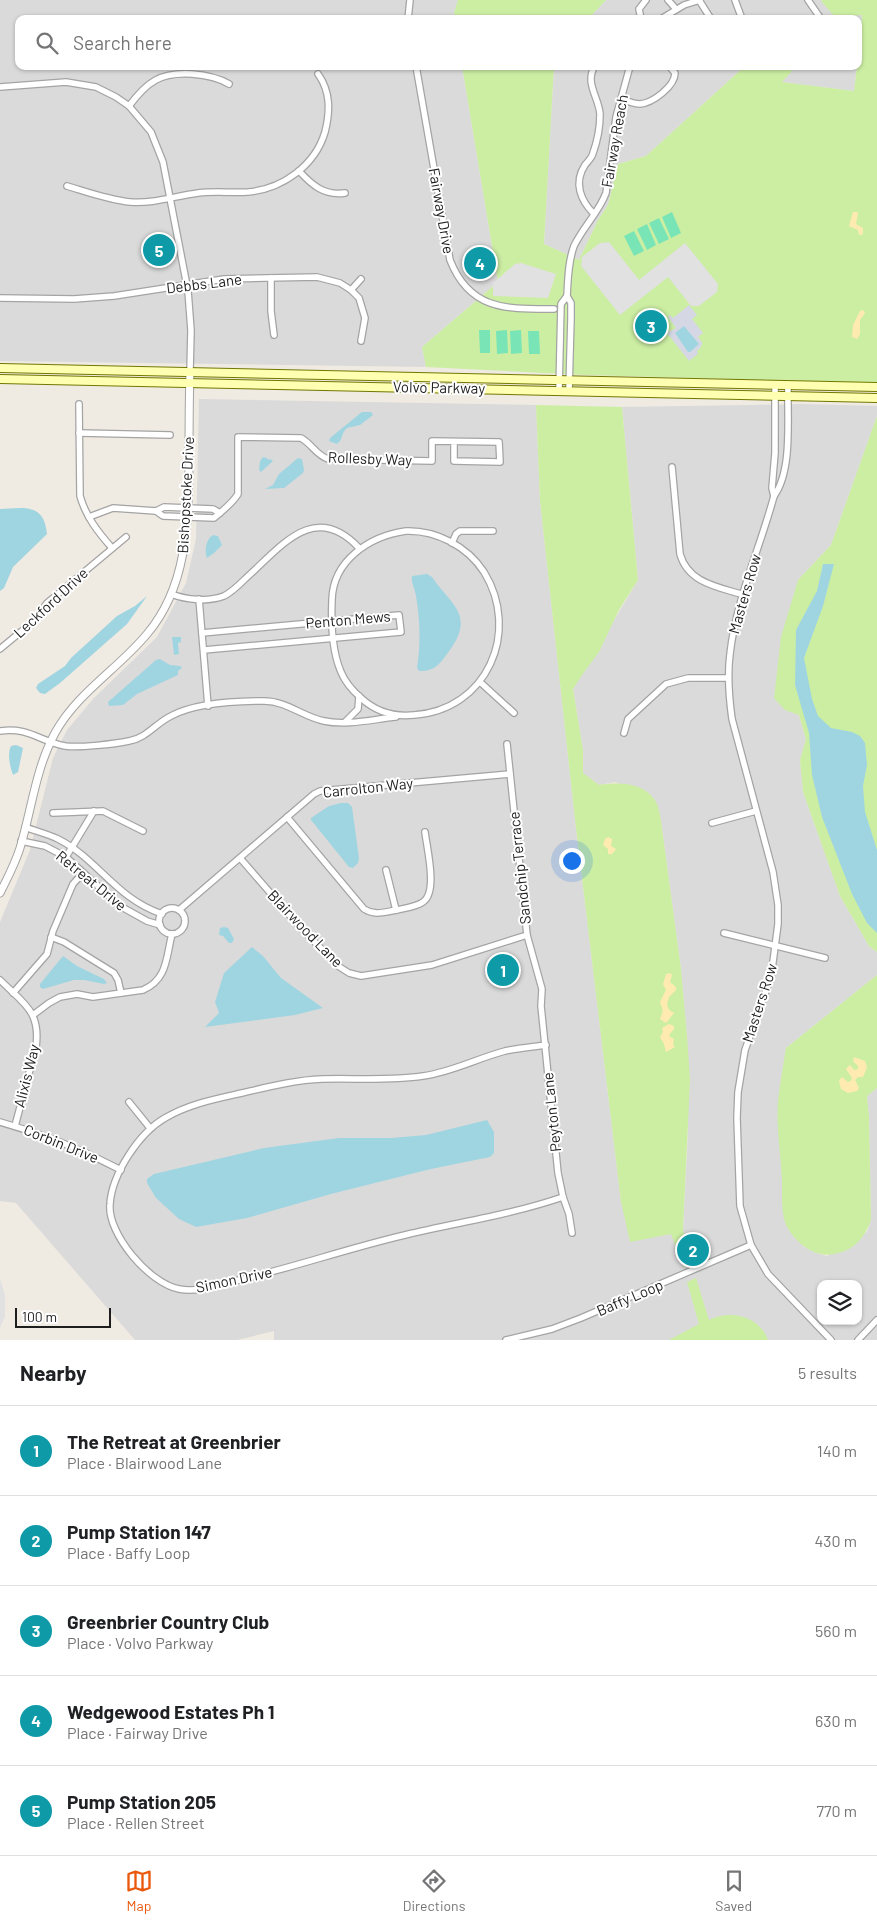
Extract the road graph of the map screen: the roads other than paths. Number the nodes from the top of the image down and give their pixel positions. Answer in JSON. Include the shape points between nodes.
{"nodes":[{"id":1,"x":410,"y":0,"type":"edge"},
{"id":2,"x":646,"y":0,"type":"edge"},
{"id":3,"x":668,"y":0,"type":"edge"},
{"id":4,"x":700,"y":0,"type":"edge"},
{"id":5,"x":735,"y":0,"type":"edge"},
{"id":6,"x":808,"y":0,"type":"edge"},
{"id":7,"x":676,"y":9,"type":"junction"},
{"id":8,"x":408,"y":15,"type":"edge"},
{"id":9,"x":640,"y":15,"type":"edge"},
{"id":10,"x":667,"y":15,"type":"edge"},
{"id":11,"x":708,"y":15,"type":"edge"},
{"id":12,"x":741,"y":15,"type":"edge"},
{"id":13,"x":818,"y":15,"type":"edge"},
{"id":14,"x":417,"y":70,"type":"edge"},
{"id":15,"x":594,"y":70,"type":"edge"},
{"id":16,"x":629,"y":70,"type":"edge"},
{"id":17,"x":672,"y":70,"type":"edge"},
{"id":18,"x":318,"y":74,"type":"dead end"},
{"id":19,"x":229,"y":84,"type":"dead end"},
{"id":20,"x":0,"y":87,"type":"edge"},
{"id":21,"x":621,"y":99,"type":"junction"},
{"id":22,"x":129,"y":106,"type":"junction"},
{"id":23,"x":298,"y":171,"type":"junction"},
{"id":24,"x":67,"y":186,"type":"dead end"},
{"id":25,"x":345,"y":193,"type":"dead end"},
{"id":26,"x":170,"y":198,"type":"junction"},
{"id":27,"x":594,"y":214,"type":"junction"},
{"id":28,"x":271,"y":278,"type":"junction"},
{"id":29,"x":361,"y":279,"type":"dead end"},
{"id":30,"x":186,"y":284,"type":"junction"},
{"id":31,"x":351,"y":290,"type":"junction"},
{"id":32,"x":567,"y":296,"type":"junction"},
{"id":33,"x":0,"y":298,"type":"edge"},
{"id":34,"x":554,"y":309,"type":"dead end"},
{"id":35,"x":274,"y":335,"type":"dead end"},
{"id":36,"x":361,"y":341,"type":"dead end"},
{"id":37,"x":0,"y":368,"type":"edge"},
{"id":38,"x":190,"y":372,"type":"junction"},
{"id":39,"x":0,"y":379,"type":"edge"},
{"id":40,"x":559,"y":379,"type":"junction"},
{"id":41,"x":569,"y":380,"type":"junction"},
{"id":42,"x":190,"y":383,"type":"junction"},
{"id":43,"x":775,"y":385,"type":"junction"},
{"id":44,"x":788,"y":385,"type":"junction"},
{"id":45,"x":877,"y":387,"type":"edge"},
{"id":46,"x":559,"y":390,"type":"junction"},
{"id":47,"x":569,"y":390,"type":"junction"},
{"id":48,"x":775,"y":396,"type":"junction"},
{"id":49,"x":788,"y":396,"type":"junction"},
{"id":50,"x":877,"y":398,"type":"edge"},
{"id":51,"x":79,"y":404,"type":"dead end"},
{"id":52,"x":79,"y":434,"type":"junction"},
{"id":53,"x":170,"y":435,"type":"dead end"},
{"id":54,"x":454,"y":442,"type":"junction"},
{"id":55,"x":672,"y":467,"type":"dead end"},
{"id":56,"x":774,"y":496,"type":"junction"},
{"id":57,"x":188,"y":508,"type":"junction"},
{"id":58,"x":156,"y":511,"type":"junction"},
{"id":59,"x":220,"y":512,"type":"junction"},
{"id":60,"x":89,"y":517,"type":"junction"},
{"id":61,"x":187,"y":517,"type":"junction"},
{"id":62,"x":492,"y":531,"type":"dead end"},
{"id":63,"x":126,"y":537,"type":"dead end"},
{"id":64,"x":452,"y":543,"type":"junction"},
{"id":65,"x":112,"y":548,"type":"junction"},
{"id":66,"x":359,"y":548,"type":"junction"},
{"id":67,"x":171,"y":594,"type":"junction"},
{"id":68,"x":744,"y":595,"type":"junction"},
{"id":69,"x":199,"y":599,"type":"junction"},
{"id":70,"x":333,"y":621,"type":"junction"},
{"id":71,"x":202,"y":633,"type":"junction"},
{"id":72,"x":334,"y":638,"type":"junction"},
{"id":73,"x":0,"y":649,"type":"edge"},
{"id":74,"x":204,"y":650,"type":"junction"},
{"id":75,"x":728,"y":678,"type":"junction"},
{"id":76,"x":480,"y":682,"type":"junction"},
{"id":77,"x":359,"y":696,"type":"junction"},
{"id":78,"x":208,"y":706,"type":"junction"},
{"id":79,"x":514,"y":713,"type":"dead end"},
{"id":80,"x":401,"y":716,"type":"junction"},
{"id":81,"x":345,"y":722,"type":"junction"},
{"id":82,"x":0,"y":731,"type":"edge"},
{"id":83,"x":624,"y":733,"type":"dead end"},
{"id":84,"x":51,"y":742,"type":"junction"},
{"id":85,"x":507,"y":744,"type":"dead end"},
{"id":86,"x":510,"y":774,"type":"junction"},
{"id":87,"x":94,"y":811,"type":"junction"},
{"id":88,"x":756,"y":811,"type":"junction"},
{"id":89,"x":53,"y":813,"type":"dead end"},
{"id":90,"x":287,"y":817,"type":"junction"},
{"id":91,"x":712,"y":823,"type":"dead end"},
{"id":92,"x":25,"y":827,"type":"junction"},
{"id":93,"x":143,"y":830,"type":"dead end"},
{"id":94,"x":426,"y":832,"type":"dead end"},
{"id":95,"x":22,"y":841,"type":"junction"},
{"id":96,"x":72,"y":848,"type":"junction"},
{"id":97,"x":66,"y":857,"type":"junction"},
{"id":98,"x":240,"y":858,"type":"junction"},
{"id":99,"x":386,"y":870,"type":"dead end"},
{"id":100,"x":83,"y":873,"type":"junction"},
{"id":101,"x":0,"y":893,"type":"edge"},
{"id":102,"x":179,"y":910,"type":"junction"},
{"id":103,"x":396,"y":910,"type":"junction"},
{"id":104,"x":162,"y":914,"type":"junction"},
{"id":105,"x":160,"y":925,"type":"junction"},
{"id":106,"x":724,"y":933,"type":"dead end"},
{"id":107,"x":172,"y":934,"type":"junction"},
{"id":108,"x":527,"y":935,"type":"junction"},
{"id":109,"x":51,"y":937,"type":"junction"},
{"id":110,"x":776,"y":945,"type":"junction"},
{"id":111,"x":826,"y":958,"type":"dead end"},
{"id":112,"x":0,"y":980,"type":"edge"},
{"id":113,"x":542,"y":989,"type":"joint"},
{"id":114,"x":13,"y":993,"type":"junction"},
{"id":115,"x":120,"y":993,"type":"junction"},
{"id":116,"x":33,"y":1015,"type":"junction"},
{"id":117,"x":546,"y":1045,"type":"junction"},
{"id":118,"x":129,"y":1102,"type":"dead end"},
{"id":119,"x":0,"y":1122,"type":"edge"},
{"id":120,"x":15,"y":1126,"type":"junction"},
{"id":121,"x":150,"y":1128,"type":"junction"},
{"id":122,"x":121,"y":1170,"type":"junction"},
{"id":123,"x":563,"y":1197,"type":"junction"},
{"id":124,"x":572,"y":1233,"type":"dead end"},
{"id":125,"x":751,"y":1245,"type":"junction"},
{"id":126,"x":877,"y":1320,"type":"edge"},
{"id":127,"x":506,"y":1340,"type":"edge"},
{"id":128,"x":831,"y":1340,"type":"edge"},
{"id":129,"x":858,"y":1340,"type":"edge"}],
"edges":[{"from":1,"to":8,"type":"street"},
{"from":2,"to":9,"type":"street","via":[[639,9]]},
{"from":3,"to":7,"type":"street"},
{"from":4,"to":7,"type":"street"},
{"from":4,"to":11,"type":"street"},
{"from":5,"to":12,"type":"street"},
{"from":6,"to":13,"type":"street"},
{"from":7,"to":10,"type":"street"},
{"from":14,"to":34,"type":"street","name":"Fairway Drive","via":[[450,260],[455,273],[470,292],[493,305],[514,309]]},
{"from":15,"to":27,"type":"street","via":[[591,82],[599,111],[598,124],[593,153],[581,172],[579,184],[583,201]]},
{"from":16,"to":21,"type":"street","name":"Fairway Reach"},
{"from":17,"to":21,"type":"street","via":[[673,81],[654,98],[641,104]]},
{"from":18,"to":23,"type":"street","via":[[326,86],[329,113],[317,149]]},
{"from":19,"to":22,"type":"street","via":[[205,75],[170,75],[147,85]]},
{"from":20,"to":22,"type":"street","via":[[74,82],[103,90]]},
{"from":21,"to":27,"type":"street","name":"Fairway Reach","via":[[614,127],[606,193]]},
{"from":22,"to":26,"type":"street","via":[[145,122],[157,144]]},
{"from":23,"to":25,"type":"street","via":[[320,190]]},
{"from":23,"to":26,"type":"street","via":[[282,183],[259,191],[201,193]]},
{"from":24,"to":26,"type":"street","via":[[127,202]]},
{"from":26,"to":30,"type":"street"},
{"from":27,"to":32,"type":"street","name":"Fairway Reach","via":[[572,252]]},
{"from":28,"to":30,"type":"street","name":"Debbs Lane"},
{"from":28,"to":31,"type":"street","name":"Debbs Lane","via":[[317,278],[340,283]]},
{"from":28,"to":35,"type":"street"},
{"from":29,"to":31,"type":"street"},
{"from":30,"to":33,"type":"street","name":"Debbs Lane","via":[[84,299]]},
{"from":30,"to":38,"type":"street","via":[[191,319]]},
{"from":31,"to":36,"type":"street","via":[[359,298],[366,318]]},
{"from":32,"to":40,"type":"street","name":"Fairway Reach","via":[[561,304]]},
{"from":32,"to":41,"type":"street","name":"Fairway Reach","via":[[572,318]]},
{"from":37,"to":38,"type":"main road","name":"Volvo Parkway"},
{"from":38,"to":40,"type":"main road","name":"Volvo Parkway"},
{"from":38,"to":42,"type":"street","name":"Bishopstoke Drive"},
{"from":39,"to":42,"type":"main road","name":"Volvo Parkway"},
{"from":40,"to":41,"type":"main road","name":"Volvo Parkway"},
{"from":40,"to":46,"type":"street","name":"Fairway Reach"},
{"from":41,"to":43,"type":"main road","name":"Volvo Parkway"},
{"from":41,"to":47,"type":"street","name":"Fairway Reach"},
{"from":42,"to":46,"type":"main road","name":"Volvo Parkway"},
{"from":42,"to":57,"type":"street","name":"Bishopstoke Drive"},
{"from":43,"to":44,"type":"main road","name":"Volvo Parkway"},
{"from":43,"to":48,"type":"street","name":"Masters Row"},
{"from":44,"to":45,"type":"main road","name":"Volvo Parkway"},
{"from":44,"to":49,"type":"street","name":"Masters Row"},
{"from":46,"to":47,"type":"main road","name":"Volvo Parkway"},
{"from":47,"to":48,"type":"main road","name":"Volvo Parkway"},
{"from":48,"to":49,"type":"main road","name":"Volvo Parkway"},
{"from":48,"to":56,"type":"street","name":"Masters Row"},
{"from":49,"to":50,"type":"main road","name":"Volvo Parkway"},
{"from":49,"to":56,"type":"street","name":"Masters Row","via":[[786,460],[780,488]]},
{"from":51,"to":52,"type":"street"},
{"from":52,"to":53,"type":"street"},
{"from":52,"to":60,"type":"street","via":[[80,496]]},
{"from":54,"to":54,"type":"street","name":"Rollesby Way","via":[[499,442],[500,462],[454,461]]},
{"from":54,"to":59,"type":"street","name":"Rollesby Way","via":[[432,441],[432,461],[328,459],[301,438],[238,437],[238,494]]},
{"from":55,"to":68,"type":"street","via":[[680,554],[684,566],[702,581]]},
{"from":56,"to":68,"type":"street","name":"Masters Row"},
{"from":57,"to":58,"type":"street","via":[[164,507]]},
{"from":57,"to":59,"type":"street"},
{"from":57,"to":61,"type":"street","name":"Bishopstoke Drive"},
{"from":58,"to":60,"type":"street","via":[[114,508]]},
{"from":58,"to":61,"type":"street","via":[[163,516]]},
{"from":59,"to":61,"type":"street","via":[[214,518]]},
{"from":60,"to":65,"type":"street"},
{"from":61,"to":67,"type":"street","name":"Bishopstoke Drive","via":[[184,555]]},
{"from":62,"to":64,"type":"street","via":[[460,531]]},
{"from":63,"to":65,"type":"street","name":"Leckford Drive"},
{"from":64,"to":66,"type":"street","via":[[428,533],[406,531],[377,538]]},
{"from":64,"to":76,"type":"street","via":[[480,566],[492,587],[498,608],[497,649]]},
{"from":65,"to":73,"type":"street","name":"Leckford Drive","via":[[47,603],[35,620]]},
{"from":66,"to":69,"type":"street","via":[[335,530],[304,530],[229,593]]},
{"from":66,"to":70,"type":"street","via":[[344,565],[334,585]]},
{"from":67,"to":69,"type":"street"},
{"from":67,"to":84,"type":"street","name":"Bishopstoke Drive","via":[[148,633],[128,656],[75,704]]},
{"from":68,"to":75,"type":"street","name":"Masters Row","via":[[733,634]]},
{"from":69,"to":71,"type":"street"},
{"from":70,"to":71,"type":"street","name":"Penton Mews"},
{"from":70,"to":72,"type":"street"},
{"from":70,"to":72,"type":"street","name":"Penton Mews","via":[[399,615],[401,632]]},
{"from":71,"to":74,"type":"street"},
{"from":72,"to":74,"type":"street","name":"Penton Mews"},
{"from":72,"to":77,"type":"street","via":[[341,673]]},
{"from":74,"to":78,"type":"street"},
{"from":75,"to":83,"type":"street","via":[[688,678],[666,684],[628,719]]},
{"from":75,"to":88,"type":"street","name":"Masters Row","via":[[733,726]]},
{"from":76,"to":79,"type":"street"},
{"from":76,"to":80,"type":"street","via":[[446,708]]},
{"from":77,"to":80,"type":"street","via":[[382,712]]},
{"from":77,"to":81,"type":"street","via":[[358,710]]},
{"from":78,"to":81,"type":"street","via":[[267,701],[283,704],[320,720]]},
{"from":78,"to":84,"type":"street","via":[[169,716],[143,736],[130,741],[73,746]]},
{"from":80,"to":81,"type":"street"},
{"from":82,"to":84,"type":"street","via":[[24,731]]},
{"from":84,"to":92,"type":"street","name":"Bishopstoke Drive","via":[[42,759]]},
{"from":85,"to":86,"type":"street","name":"Sandchip Terrace"},
{"from":86,"to":90,"type":"street","name":"Carrolton Way","via":[[320,791]]},
{"from":86,"to":108,"type":"street","name":"Sandchip Terrace"},
{"from":87,"to":89,"type":"street"},
{"from":87,"to":93,"type":"street","via":[[103,811]]},
{"from":87,"to":96,"type":"street"},
{"from":88,"to":91,"type":"street"},
{"from":88,"to":110,"type":"street","name":"Masters Row","via":[[776,888]]},
{"from":90,"to":98,"type":"street","name":"Carrolton Way"},
{"from":90,"to":103,"type":"street","via":[[364,909],[379,914]]},
{"from":92,"to":95,"type":"street","name":"Bishopstoke Drive"},
{"from":92,"to":96,"type":"street","name":"Retreat Drive","via":[[58,839]]},
{"from":94,"to":103,"type":"street","via":[[431,891],[422,903]]},
{"from":95,"to":97,"type":"street","name":"Retreat Drive","via":[[44,846]]},
{"from":95,"to":101,"type":"street","name":"Bishopstoke Drive"},
{"from":96,"to":97,"type":"street"},
{"from":96,"to":104,"type":"street","name":"Retreat Drive","via":[[130,899]]},
{"from":97,"to":100,"type":"street","name":"Retreat Drive"},
{"from":98,"to":102,"type":"street","name":"Carrolton Way"},
{"from":98,"to":108,"type":"street","name":"Blairwood Lane","via":[[299,926],[349,973],[361,976],[432,965]]},
{"from":99,"to":103,"type":"street"},
{"from":100,"to":105,"type":"street","name":"Retreat Drive","via":[[120,906]]},
{"from":100,"to":109,"type":"street","via":[[73,884]]},
{"from":102,"to":104,"type":"street","via":[[171,908]]},
{"from":102,"to":107,"type":"street","via":[[184,916],[184,925],[180,932]]},
{"from":104,"to":105,"type":"street"},
{"from":105,"to":107,"type":"street"},
{"from":106,"to":110,"type":"street"},
{"from":107,"to":115,"type":"street","via":[[162,976],[143,990]]},
{"from":108,"to":113,"type":"street","name":"Sandchip Terrace"},
{"from":109,"to":114,"type":"street","via":[[47,954]]},
{"from":109,"to":115,"type":"street","via":[[114,973]]},
{"from":110,"to":111,"type":"street"},
{"from":110,"to":125,"type":"street","name":"Masters Row","via":[[771,977],[745,1050],[737,1103],[740,1200]]},
{"from":112,"to":114,"type":"street"},
{"from":113,"to":117,"type":"street","name":"Peyton Lane"},
{"from":114,"to":116,"type":"street"},
{"from":115,"to":116,"type":"street","via":[[60,997]]},
{"from":116,"to":120,"type":"street","name":"Alixis Way","via":[[38,1035]]},
{"from":117,"to":121,"type":"street","name":"Simon Drive","via":[[507,1051],[443,1072],[420,1076],[318,1079],[273,1086],[186,1107]]},
{"from":117,"to":123,"type":"street","name":"Peyton Lane"},
{"from":118,"to":121,"type":"street"},
{"from":119,"to":120,"type":"street","name":"Corbin Drive"},
{"from":120,"to":122,"type":"street","name":"Corbin Drive","via":[[82,1150]]},
{"from":121,"to":122,"type":"street","name":"Simon Drive"},
{"from":122,"to":123,"type":"street","name":"Simon Drive","via":[[111,1190],[112,1226],[151,1276],[166,1286],[181,1290],[199,1289],[286,1269],[405,1235],[497,1217]]},
{"from":123,"to":124,"type":"street","name":"Peyton Lane"},
{"from":125,"to":127,"type":"street","name":"Baffy Loop","via":[[581,1318]]},
{"from":125,"to":128,"type":"street","name":"Masters Row","via":[[778,1286]]},
{"from":126,"to":129,"type":"street"}]}
